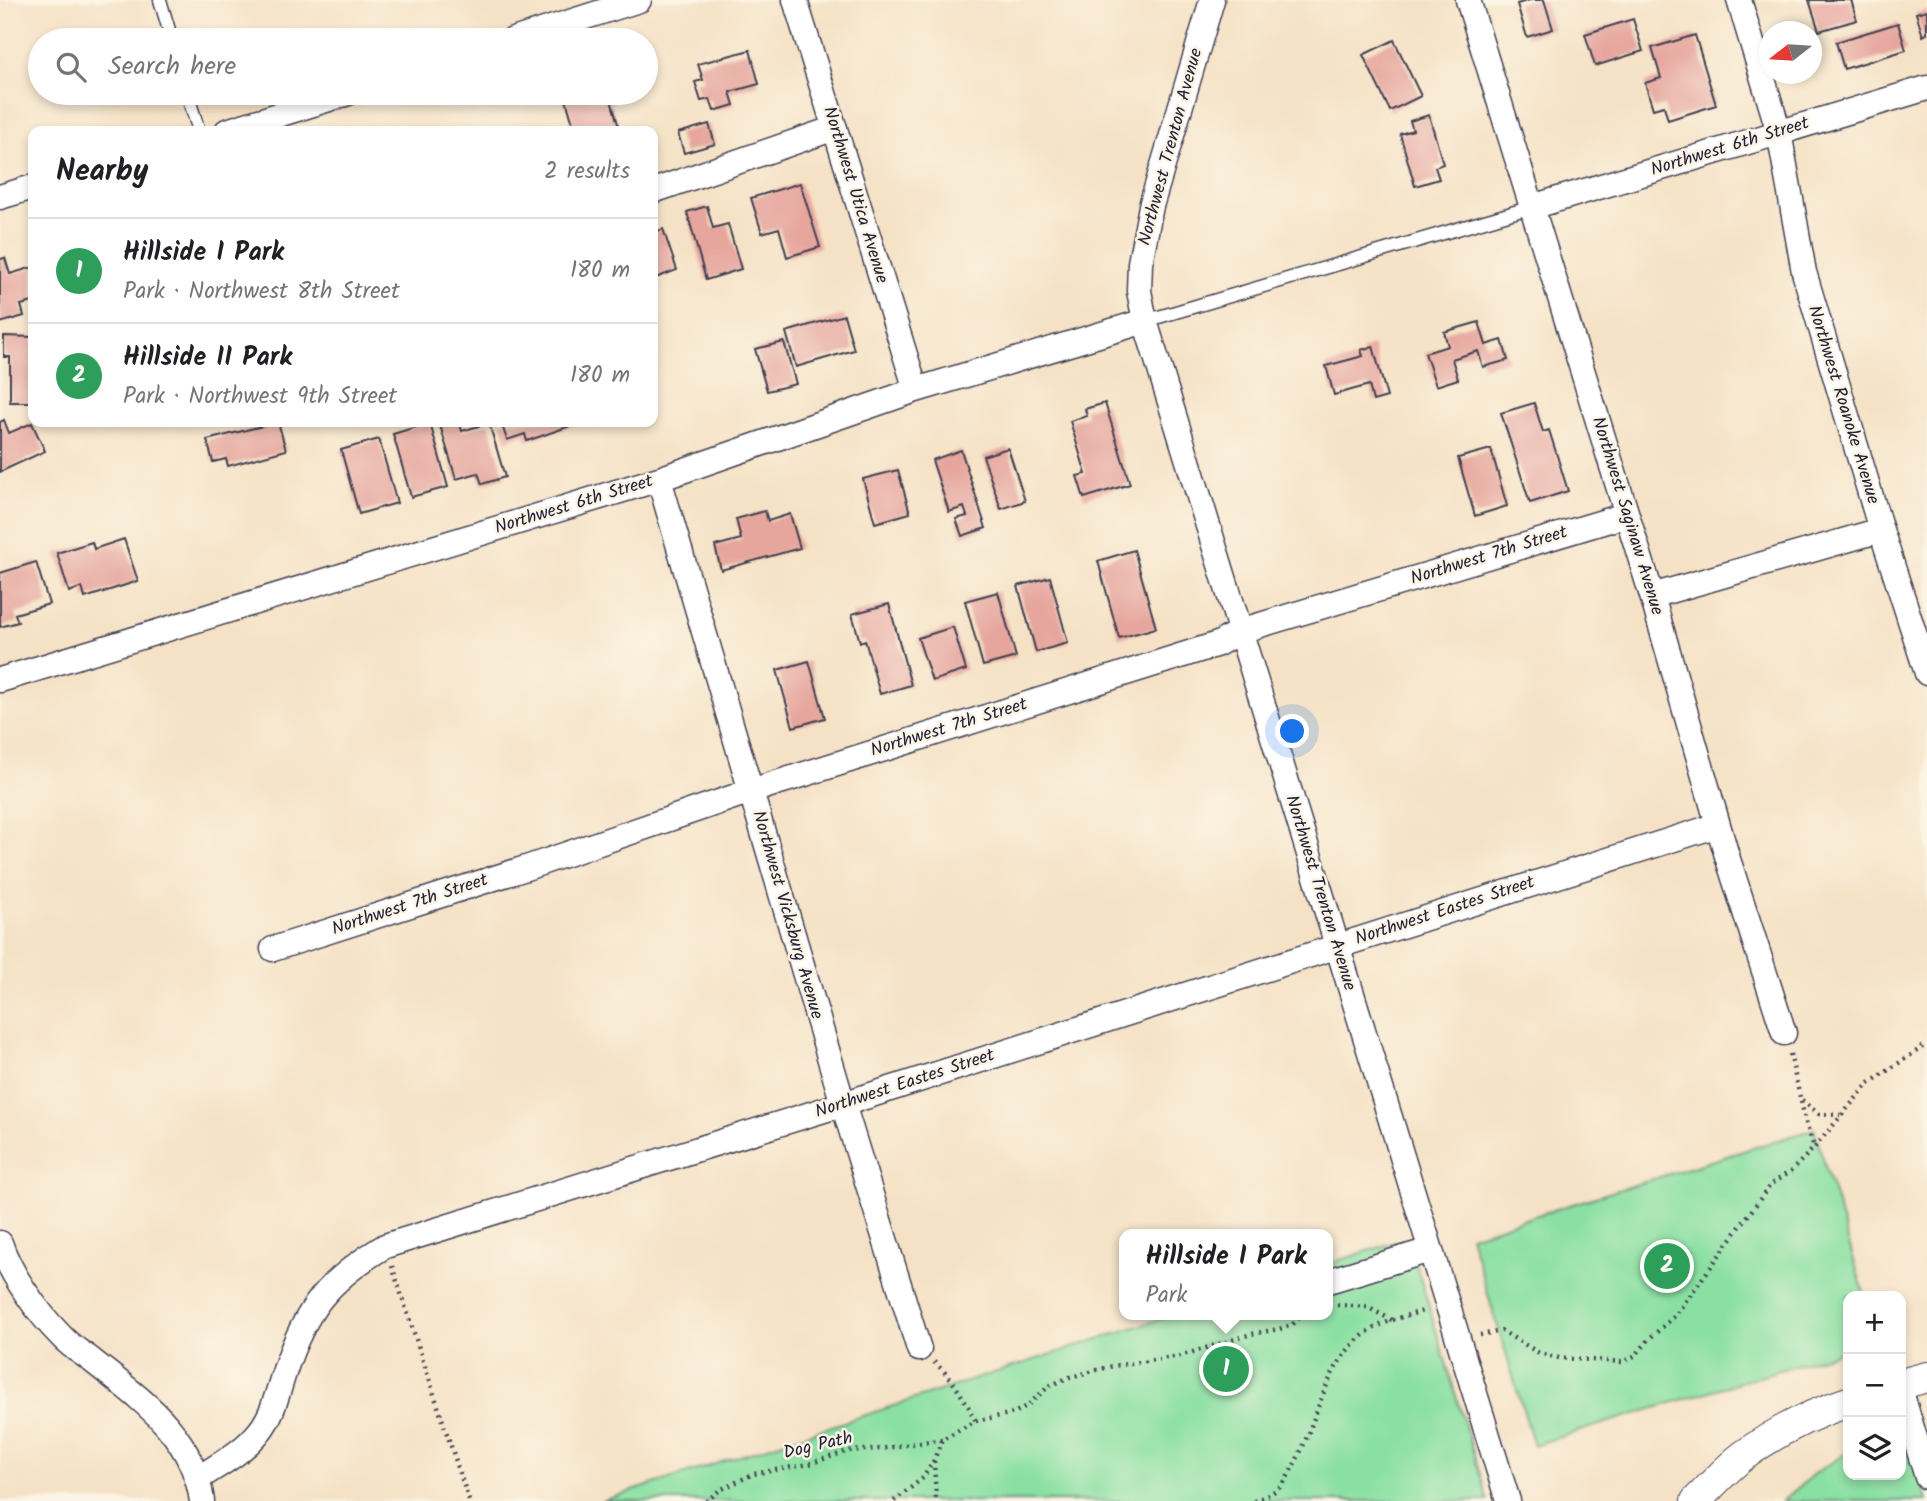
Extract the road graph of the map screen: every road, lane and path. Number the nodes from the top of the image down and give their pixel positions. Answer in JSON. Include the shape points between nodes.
{"nodes":[{"id":1,"x":160,"y":0,"type":"edge"},
{"id":2,"x":639,"y":0,"type":"edge"},
{"id":3,"x":794,"y":0,"type":"edge"},
{"id":4,"x":1212,"y":0,"type":"edge"},
{"id":5,"x":1468,"y":0,"type":"edge"},
{"id":6,"x":1739,"y":0,"type":"edge"},
{"id":7,"x":168,"y":28,"type":"edge"},
{"id":8,"x":551,"y":28,"type":"edge"},
{"id":9,"x":1927,"y":88,"type":"edge"},
{"id":10,"x":191,"y":105,"type":"edge"},
{"id":11,"x":310,"y":105,"type":"edge"},
{"id":12,"x":197,"y":126,"type":"edge"},
{"id":13,"x":243,"y":126,"type":"edge"},
{"id":14,"x":835,"y":128,"type":"junction"},
{"id":15,"x":1779,"y":132,"type":"junction"},
{"id":16,"x":28,"y":189,"type":"edge"},
{"id":17,"x":658,"y":189,"type":"edge"},
{"id":18,"x":0,"y":197,"type":"edge"},
{"id":19,"x":1532,"y":207,"type":"junction"},
{"id":20,"x":1145,"y":321,"type":"junction"},
{"id":21,"x":916,"y":390,"type":"junction"},
{"id":22,"x":659,"y":479,"type":"junction"},
{"id":23,"x":1626,"y":515,"type":"junction"},
{"id":24,"x":1881,"y":530,"type":"junction"},
{"id":25,"x":1652,"y":596,"type":"junction"},
{"id":26,"x":1240,"y":631,"type":"junction"},
{"id":27,"x":1927,"y":673,"type":"edge"},
{"id":28,"x":0,"y":680,"type":"edge"},
{"id":29,"x":751,"y":791,"type":"junction"},
{"id":30,"x":1718,"y":825,"type":"junction"},
{"id":31,"x":1337,"y":946,"type":"junction"},
{"id":32,"x":273,"y":948,"type":"dead end"},
{"id":33,"x":1784,"y":1033,"type":"joint"},
{"id":34,"x":1927,"y":1044,"type":"edge"},
{"id":35,"x":1801,"y":1099,"type":"junction"},
{"id":36,"x":843,"y":1104,"type":"junction"},
{"id":37,"x":1840,"y":1115,"type":"junction"},
{"id":38,"x":1814,"y":1148,"type":"junction"},
{"id":39,"x":0,"y":1243,"type":"edge"},
{"id":40,"x":385,"y":1246,"type":"junction"},
{"id":41,"x":1430,"y":1250,"type":"junction"},
{"id":42,"x":1333,"y":1291,"type":"edge"},
{"id":43,"x":1333,"y":1295,"type":"edge"},
{"id":44,"x":1447,"y":1304,"type":"junction"},
{"id":45,"x":1297,"y":1320,"type":"edge"},
{"id":46,"x":1393,"y":1320,"type":"junction"},
{"id":47,"x":1459,"y":1342,"type":"junction"},
{"id":48,"x":919,"y":1349,"type":"joint"},
{"id":49,"x":1927,"y":1377,"type":"edge"},
{"id":50,"x":1906,"y":1383,"type":"edge"},
{"id":51,"x":1843,"y":1404,"type":"edge"},
{"id":52,"x":1906,"y":1408,"type":"edge"},
{"id":53,"x":976,"y":1421,"type":"junction"},
{"id":54,"x":942,"y":1439,"type":"junction"},
{"id":55,"x":934,"y":1460,"type":"junction"},
{"id":56,"x":1927,"y":1477,"type":"edge"},
{"id":57,"x":200,"y":1489,"type":"edge"},
{"id":58,"x":470,"y":1500,"type":"edge"},
{"id":59,"x":706,"y":1501,"type":"edge"},
{"id":60,"x":894,"y":1501,"type":"edge"},
{"id":61,"x":936,"y":1501,"type":"edge"},
{"id":62,"x":1254,"y":1501,"type":"edge"},
{"id":63,"x":1508,"y":1501,"type":"edge"},
{"id":64,"x":1696,"y":1501,"type":"edge"}],
"edges":[{"from":1,"to":7,"type":"lane"},
{"from":2,"to":8,"type":"street"},
{"from":3,"to":14,"type":"street","name":"Northwest Utica Avenue"},
{"from":4,"to":20,"type":"street","name":"Northwest Trenton Avenue","via":[[1149,217],[1140,263]]},
{"from":5,"to":19,"type":"street","name":"Northwest Saginaw Avenue"},
{"from":6,"to":15,"type":"street","name":"Northwest Roanoke Avenue"},
{"from":9,"to":15,"type":"street","name":"Northwest 6th Street"},
{"from":10,"to":12,"type":"lane"},
{"from":11,"to":13,"type":"street"},
{"from":14,"to":17,"type":"street"},
{"from":14,"to":21,"type":"street","name":"Northwest Utica Avenue"},
{"from":15,"to":19,"type":"street","name":"Northwest 6th Street"},
{"from":15,"to":24,"type":"street","name":"Northwest Roanoke Avenue","via":[[1804,272]]},
{"from":16,"to":18,"type":"street"},
{"from":19,"to":20,"type":"lane"},
{"from":19,"to":23,"type":"street","name":"Northwest Saginaw Avenue"},
{"from":20,"to":21,"type":"street","name":"Northwest 6th Street"},
{"from":20,"to":26,"type":"street","name":"Northwest Trenton Avenue"},
{"from":21,"to":22,"type":"street","name":"Northwest 6th Street"},
{"from":22,"to":28,"type":"street","name":"Northwest 6th Street"},
{"from":22,"to":29,"type":"street","name":"Northwest Vicksburg Avenue"},
{"from":23,"to":25,"type":"street","name":"Northwest Saginaw Avenue"},
{"from":23,"to":26,"type":"street","name":"Northwest 7th Street"},
{"from":24,"to":25,"type":"street"},
{"from":24,"to":27,"type":"street","name":"Northwest Roanoke Avenue"},
{"from":25,"to":30,"type":"street","name":"Northwest Saginaw Avenue"},
{"from":26,"to":29,"type":"street","name":"Northwest 7th Street","via":[[1218,644]]},
{"from":26,"to":31,"type":"street","name":"Northwest Trenton Avenue"},
{"from":29,"to":32,"type":"street","name":"Northwest 7th Street"},
{"from":29,"to":36,"type":"street","name":"Northwest Vicksburg Avenue"},
{"from":30,"to":31,"type":"street","name":"Northwest Eastes Street"},
{"from":30,"to":33,"type":"street","name":"Northwest Saginaw Avenue"},
{"from":31,"to":36,"type":"street","name":"Northwest Eastes Street"},
{"from":31,"to":41,"type":"street","name":"Northwest Trenton Avenue"},
{"from":33,"to":35,"type":"path"},
{"from":34,"to":37,"type":"path","via":[[1868,1084]]},
{"from":35,"to":37,"type":"path","via":[[1819,1114]]},
{"from":35,"to":38,"type":"path"},
{"from":36,"to":40,"type":"street","name":"Northwest Eastes Street"},
{"from":36,"to":48,"type":"street","name":"Northwest Vicksburg Avenue"},
{"from":37,"to":38,"type":"path"},
{"from":38,"to":47,"type":"path","via":[[1771,1184],[1675,1316],[1636,1355],[1623,1362],[1559,1358],[1539,1353],[1502,1331]]},
{"from":39,"to":57,"type":"street","via":[[34,1304],[61,1337],[144,1402],[182,1443]]},
{"from":40,"to":57,"type":"street","name":"Northwest Eastes Street","via":[[354,1264],[309,1313],[295,1340],[272,1411],[259,1432]]},
{"from":40,"to":58,"type":"path"},
{"from":41,"to":42,"type":"street"},
{"from":41,"to":44,"type":"street","name":"Northwest Trenton Avenue"},
{"from":43,"to":46,"type":"path"},
{"from":44,"to":46,"type":"path"},
{"from":44,"to":47,"type":"street","name":"Northwest Trenton Avenue"},
{"from":45,"to":53,"type":"path","name":"Dog Path","via":[[1180,1356],[1091,1371],[1049,1386],[1014,1413]]},
{"from":46,"to":62,"type":"path","via":[[1366,1333],[1336,1365],[1304,1447],[1283,1484]]},
{"from":47,"to":63,"type":"street","name":"Northwest Trenton Avenue"},
{"from":48,"to":53,"type":"path","via":[[944,1370]]},
{"from":49,"to":50,"type":"street"},
{"from":51,"to":64,"type":"street","via":[[1768,1438]]},
{"from":52,"to":56,"type":"street"},
{"from":53,"to":54,"type":"path","name":"Dog Path"},
{"from":54,"to":55,"type":"path"},
{"from":54,"to":59,"type":"path","name":"Dog Path","via":[[848,1451],[753,1474]]},
{"from":55,"to":60,"type":"path","via":[[923,1478]]},
{"from":55,"to":61,"type":"path"}]}
